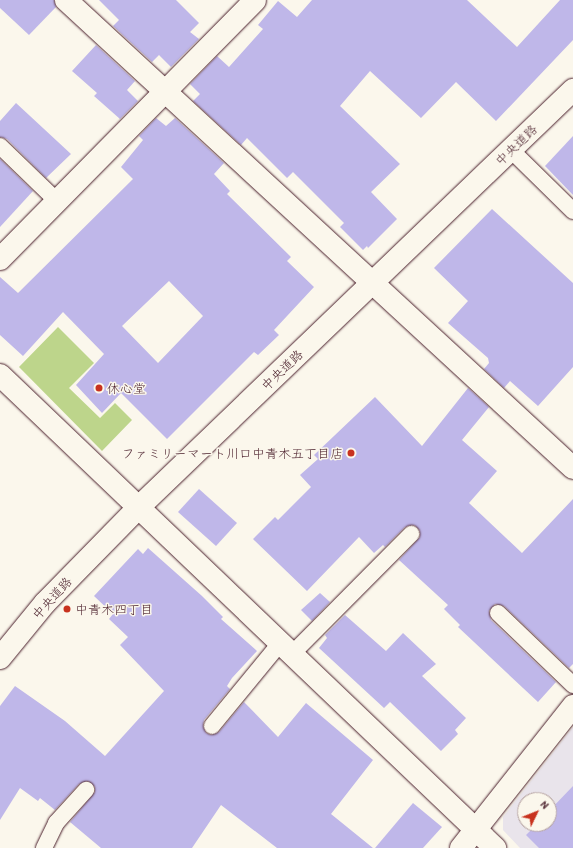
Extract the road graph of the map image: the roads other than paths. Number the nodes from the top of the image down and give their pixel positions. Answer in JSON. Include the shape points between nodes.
{"nodes":[{"id":1,"x":66,"y":0,"type":"edge"},
{"id":2,"x":255,"y":0,"type":"edge"},
{"id":3,"x":573,"y":90,"type":"edge"},
{"id":4,"x":164,"y":92,"type":"junction"},
{"id":5,"x":0,"y":146,"type":"edge"},
{"id":6,"x":511,"y":150,"type":"junction"},
{"id":7,"x":57,"y":201,"type":"junction"},
{"id":8,"x":573,"y":211,"type":"edge"},
{"id":9,"x":0,"y":260,"type":"edge"},
{"id":10,"x":371,"y":283,"type":"junction"},
{"id":11,"x":0,"y":375,"type":"edge"},
{"id":12,"x":573,"y":468,"type":"edge"},
{"id":13,"x":139,"y":507,"type":"junction"},
{"id":14,"x":411,"y":534,"type":"dead end"},
{"id":15,"x":498,"y":613,"type":"dead end"},
{"id":16,"x":287,"y":648,"type":"junction"},
{"id":17,"x":0,"y":658,"type":"edge"},
{"id":18,"x":573,"y":685,"type":"edge"},
{"id":19,"x":573,"y":706,"type":"edge"},
{"id":20,"x":212,"y":726,"type":"dead end"},
{"id":21,"x":86,"y":790,"type":"dead end"},
{"id":22,"x":477,"y":829,"type":"junction"},
{"id":23,"x":44,"y":848,"type":"edge"},
{"id":24,"x":462,"y":848,"type":"edge"},
{"id":25,"x":495,"y":848,"type":"edge"}],
"edges":[{"from":1,"to":4,"type":"street"},
{"from":2,"to":4,"type":"street"},
{"from":3,"to":6,"type":"street","name":"中央道路"},
{"from":4,"to":7,"type":"street"},
{"from":4,"to":10,"type":"street"},
{"from":5,"to":7,"type":"lane"},
{"from":6,"to":8,"type":"lane"},
{"from":6,"to":10,"type":"street","name":"中央道路"},
{"from":7,"to":9,"type":"street"},
{"from":10,"to":12,"type":"street"},
{"from":10,"to":13,"type":"street","name":"中央道路"},
{"from":11,"to":13,"type":"street"},
{"from":13,"to":16,"type":"street"},
{"from":13,"to":17,"type":"street","name":"中央道路","via":[[45,603]]},
{"from":14,"to":16,"type":"lane"},
{"from":15,"to":18,"type":"lane"},
{"from":16,"to":20,"type":"lane"},
{"from":16,"to":22,"type":"street"},
{"from":19,"to":22,"type":"street"},
{"from":21,"to":23,"type":"lane","via":[[56,823]]},
{"from":22,"to":24,"type":"street"},
{"from":22,"to":25,"type":"street"}]}
